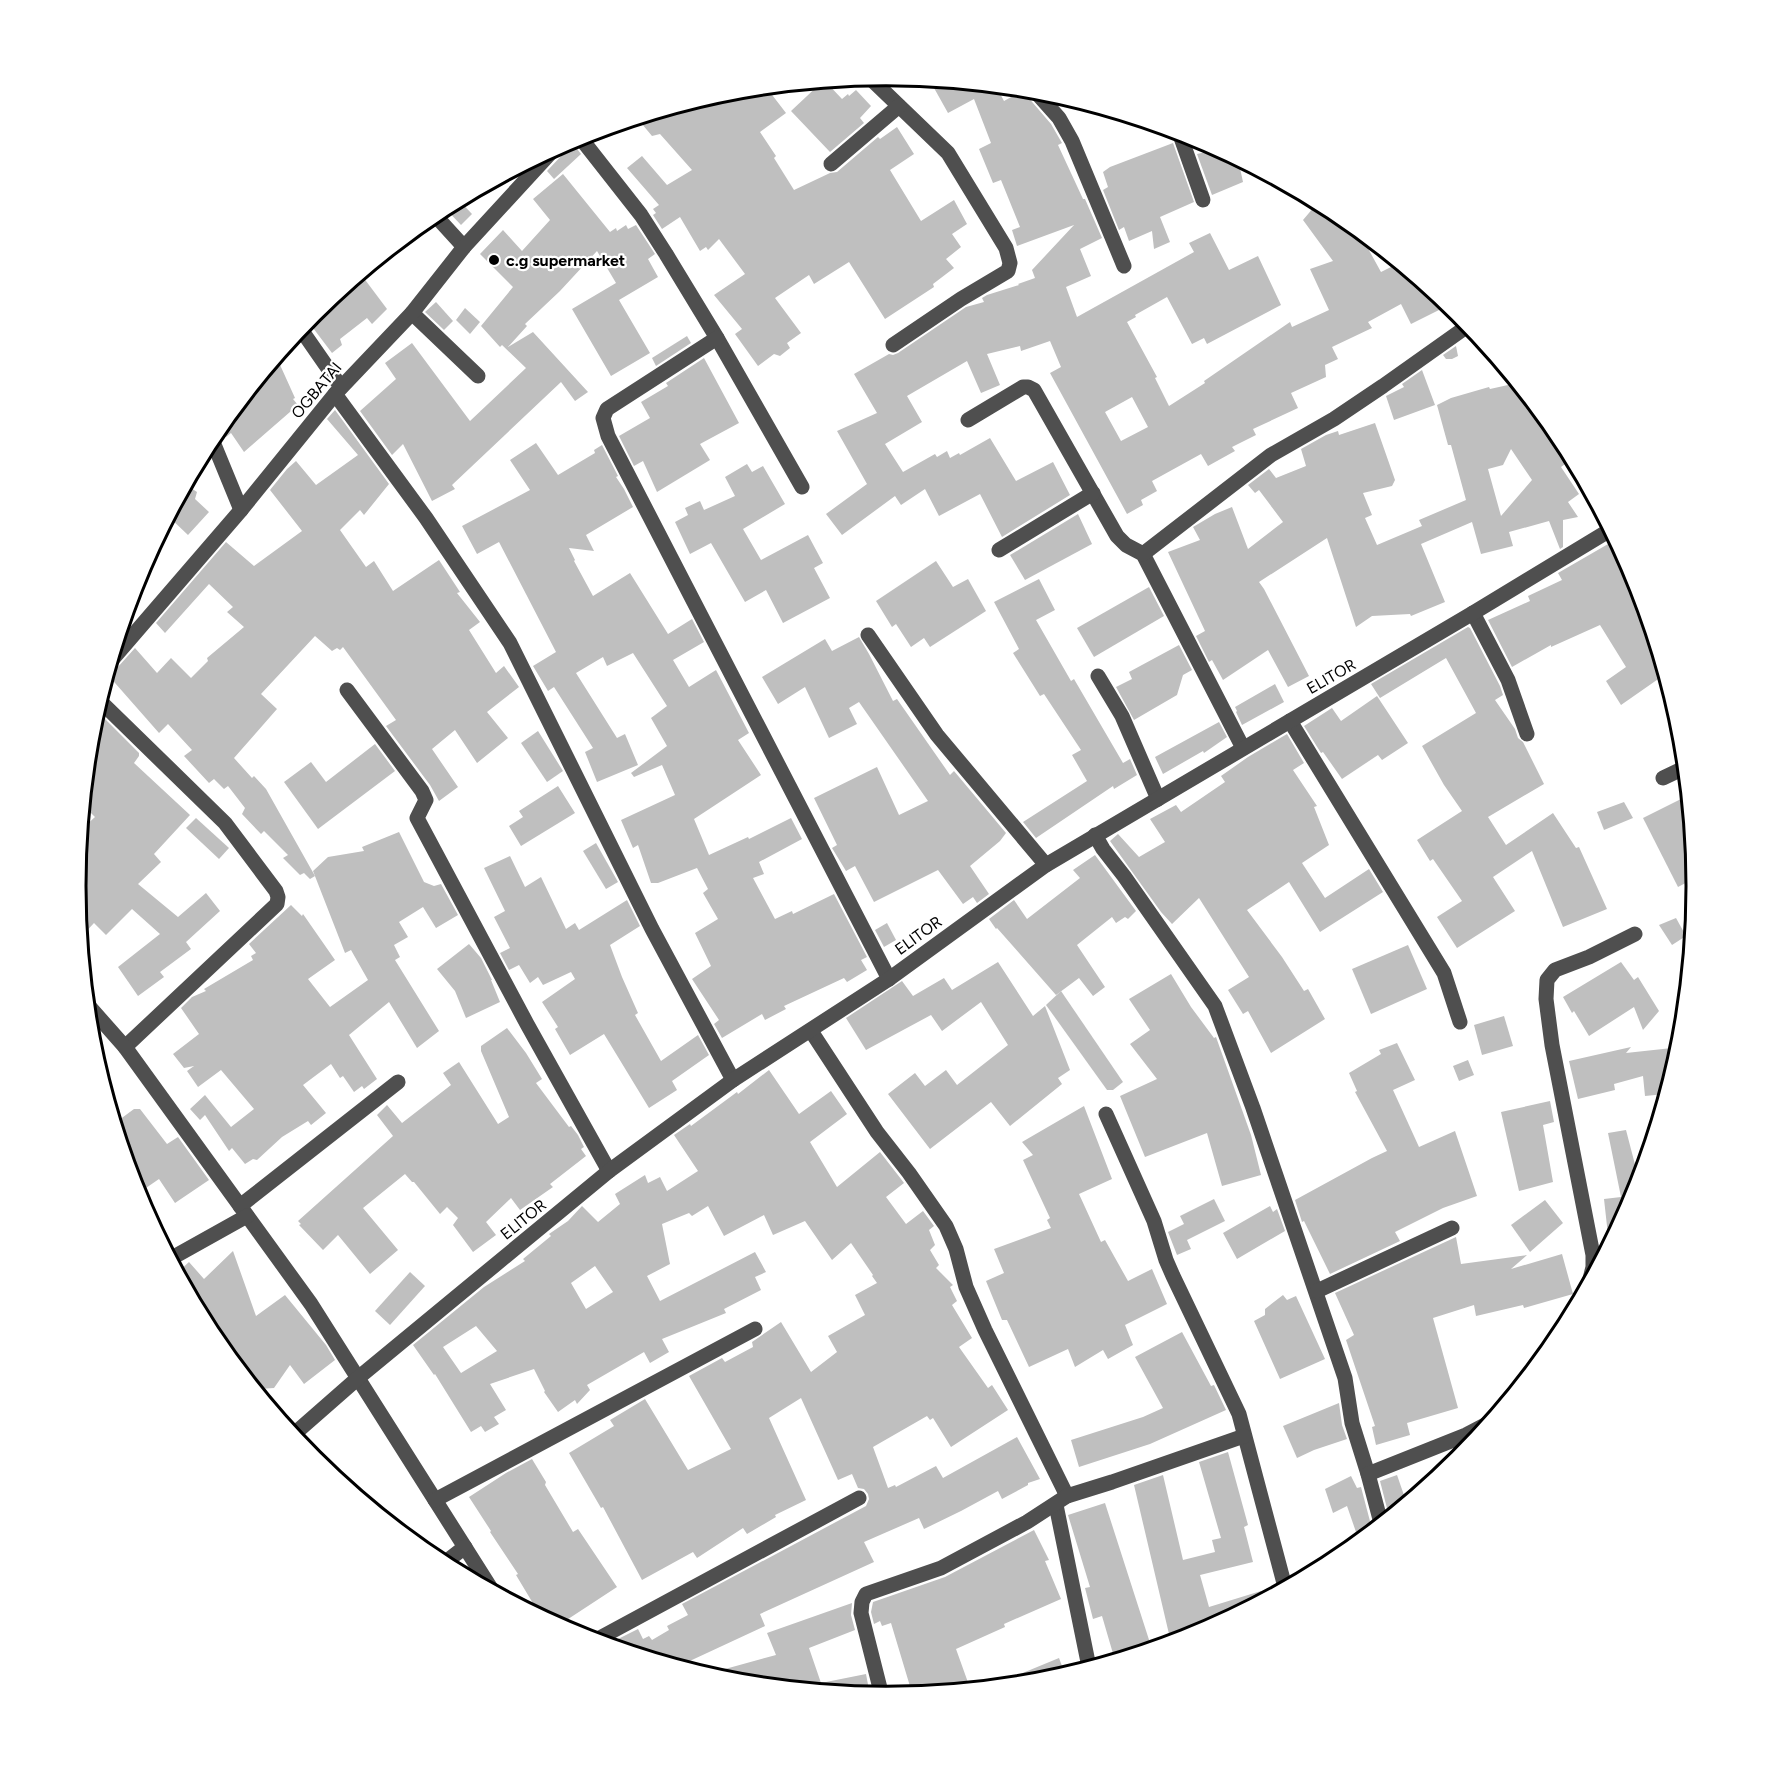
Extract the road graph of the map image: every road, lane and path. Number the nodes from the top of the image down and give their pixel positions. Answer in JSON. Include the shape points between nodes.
{"nodes":[{"id":1,"x":878,"y":86,"type":"edge"},
{"id":2,"x":1044,"y":102,"type":"edge"},
{"id":3,"x":899,"y":106,"type":"junction"},
{"id":4,"x":1183,"y":143,"type":"edge"},
{"id":5,"x":585,"y":144,"type":"edge"},
{"id":6,"x":540,"y":164,"type":"edge"},
{"id":7,"x":831,"y":164,"type":"dead end"},
{"id":8,"x":1203,"y":200,"type":"dead end"},
{"id":9,"x":440,"y":221,"type":"edge"},
{"id":10,"x":464,"y":247,"type":"junction"},
{"id":11,"x":1124,"y":266,"type":"dead end"},
{"id":12,"x":412,"y":313,"type":"junction"},
{"id":13,"x":1461,"y":331,"type":"edge"},
{"id":14,"x":305,"y":336,"type":"edge"},
{"id":15,"x":717,"y":338,"type":"junction"},
{"id":16,"x":893,"y":345,"type":"dead end"},
{"id":17,"x":478,"y":376,"type":"dead end"},
{"id":18,"x":338,"y":390,"type":"junction"},
{"id":19,"x":968,"y":420,"type":"dead end"},
{"id":20,"x":216,"y":448,"type":"edge"},
{"id":21,"x":802,"y":487,"type":"dead end"},
{"id":22,"x":1093,"y":493,"type":"junction"},
{"id":23,"x":241,"y":510,"type":"junction"},
{"id":24,"x":1604,"y":534,"type":"edge"},
{"id":25,"x":999,"y":550,"type":"dead end"},
{"id":26,"x":1143,"y":554,"type":"junction"},
{"id":27,"x":1473,"y":613,"type":"junction"},
{"id":28,"x":868,"y":635,"type":"dead end"},
{"id":29,"x":122,"y":648,"type":"edge"},
{"id":30,"x":1098,"y":676,"type":"dead end"},
{"id":31,"x":347,"y":690,"type":"dead end"},
{"id":32,"x":106,"y":707,"type":"edge"},
{"id":33,"x":1290,"y":721,"type":"junction"},
{"id":34,"x":1527,"y":734,"type":"dead end"},
{"id":35,"x":1243,"y":748,"type":"junction"},
{"id":36,"x":1677,"y":771,"type":"edge"},
{"id":37,"x":1663,"y":778,"type":"dead end"},
{"id":38,"x":1158,"y":799,"type":"junction"},
{"id":39,"x":1095,"y":835,"type":"junction"},
{"id":40,"x":1046,"y":865,"type":"junction"},
{"id":41,"x":1635,"y":934,"type":"dead end"},
{"id":42,"x":889,"y":979,"type":"junction"},
{"id":43,"x":96,"y":1015,"type":"edge"},
{"id":44,"x":1460,"y":1022,"type":"dead end"},
{"id":45,"x":811,"y":1031,"type":"junction"},
{"id":46,"x":124,"y":1047,"type":"junction"},
{"id":47,"x":733,"y":1080,"type":"junction"},
{"id":48,"x":398,"y":1082,"type":"dead end"},
{"id":49,"x":1106,"y":1114,"type":"dead end"},
{"id":50,"x":609,"y":1171,"type":"junction"},
{"id":51,"x":244,"y":1211,"type":"junction"},
{"id":52,"x":1452,"y":1228,"type":"dead end"},
{"id":53,"x":177,"y":1255,"type":"edge"},
{"id":54,"x":1593,"y":1259,"type":"edge"},
{"id":55,"x":1317,"y":1292,"type":"junction"},
{"id":56,"x":755,"y":1329,"type":"dead end"},
{"id":57,"x":358,"y":1378,"type":"junction"},
{"id":58,"x":299,"y":1429,"type":"edge"},
{"id":59,"x":1466,"y":1435,"type":"edge"},
{"id":60,"x":1244,"y":1436,"type":"junction"},
{"id":61,"x":1368,"y":1474,"type":"junction"},
{"id":62,"x":859,"y":1498,"type":"dead end"},
{"id":63,"x":435,"y":1500,"type":"junction"},
{"id":64,"x":1061,"y":1500,"type":"junction"},
{"id":65,"x":1378,"y":1516,"type":"edge"},
{"id":66,"x":465,"y":1547,"type":"junction"},
{"id":67,"x":451,"y":1557,"type":"edge"},
{"id":68,"x":484,"y":1577,"type":"edge"},
{"id":69,"x":1283,"y":1579,"type":"edge"},
{"id":70,"x":606,"y":1635,"type":"edge"},
{"id":71,"x":1088,"y":1659,"type":"edge"},
{"id":72,"x":879,"y":1686,"type":"edge"}],
"edges":[{"from":1,"to":3,"type":"street"},
{"from":2,"to":11,"type":"street","via":[[1072,141]]},
{"from":3,"to":7,"type":"street"},
{"from":3,"to":16,"type":"street","via":[[948,153],[1006,248],[1010,263],[1008,271]]},
{"from":4,"to":8,"type":"street"},
{"from":5,"to":15,"type":"street","via":[[641,215]]},
{"from":6,"to":10,"type":"street","name":"OGBATAI"},
{"from":9,"to":10,"type":"street"},
{"from":10,"to":12,"type":"street","name":"OGBATAI"},
{"from":12,"to":17,"type":"street"},
{"from":12,"to":18,"type":"street","name":"OGBATAI"},
{"from":13,"to":26,"type":"street","via":[[1383,387],[1271,455]]},
{"from":14,"to":18,"type":"street"},
{"from":15,"to":21,"type":"street"},
{"from":15,"to":42,"type":"street","via":[[607,409],[603,418],[608,436]]},
{"from":18,"to":23,"type":"street","name":"OGBATAI"},
{"from":18,"to":47,"type":"street","via":[[510,644],[652,929]]},
{"from":19,"to":22,"type":"street","via":[[1023,387],[1034,390]]},
{"from":20,"to":23,"type":"street"},
{"from":22,"to":25,"type":"street"},
{"from":22,"to":26,"type":"street","via":[[1117,536]]},
{"from":23,"to":29,"type":"street","name":"OGBATAI"},
{"from":24,"to":27,"type":"street","name":"ELITOR"},
{"from":26,"to":35,"type":"street"},
{"from":27,"to":33,"type":"street","name":"ELITOR"},
{"from":27,"to":34,"type":"street","via":[[1508,680]]},
{"from":28,"to":40,"type":"street","via":[[937,735]]},
{"from":30,"to":38,"type":"street","via":[[1122,716]]},
{"from":31,"to":50,"type":"street","via":[[422,791],[426,800],[417,818]]},
{"from":32,"to":46,"type":"street","via":[[225,823],[278,897],[277,904]]},
{"from":33,"to":35,"type":"street","name":"ELITOR"},
{"from":33,"to":44,"type":"street","via":[[1444,974]]},
{"from":35,"to":38,"type":"street","name":"ELITOR"},
{"from":36,"to":37,"type":"street"},
{"from":38,"to":39,"type":"street","name":"ELITOR"},
{"from":39,"to":40,"type":"street","name":"ELITOR"},
{"from":39,"to":55,"type":"street","via":[[1215,1006]]},
{"from":40,"to":42,"type":"street","name":"ELITOR"},
{"from":41,"to":54,"type":"street","via":[[1555,970],[1546,980],[1552,1045]]},
{"from":42,"to":45,"type":"street","name":"ELITOR"},
{"from":43,"to":46,"type":"street"},
{"from":45,"to":47,"type":"street","name":"ELITOR"},
{"from":45,"to":64,"type":"street","via":[[946,1226],[966,1287]]},
{"from":46,"to":51,"type":"street"},
{"from":47,"to":50,"type":"street","name":"ELITOR"},
{"from":48,"to":51,"type":"street"},
{"from":49,"to":60,"type":"street","via":[[1154,1221],[1173,1276],[1239,1414]]},
{"from":50,"to":57,"type":"street","name":"ELITOR"},
{"from":51,"to":53,"type":"street"},
{"from":51,"to":57,"type":"street"},
{"from":52,"to":55,"type":"street"},
{"from":55,"to":61,"type":"street","via":[[1345,1378],[1352,1423]]},
{"from":56,"to":63,"type":"street"},
{"from":57,"to":58,"type":"street","name":"ELITOR"},
{"from":57,"to":63,"type":"street"},
{"from":59,"to":61,"type":"street"},
{"from":60,"to":64,"type":"street"},
{"from":60,"to":69,"type":"street"},
{"from":61,"to":65,"type":"street"},
{"from":62,"to":70,"type":"street"},
{"from":63,"to":66,"type":"street"},
{"from":64,"to":71,"type":"street"},
{"from":64,"to":72,"type":"street","via":[[941,1568],[866,1594],[861,1613]]},
{"from":66,"to":67,"type":"street"},
{"from":66,"to":68,"type":"street"}]}
